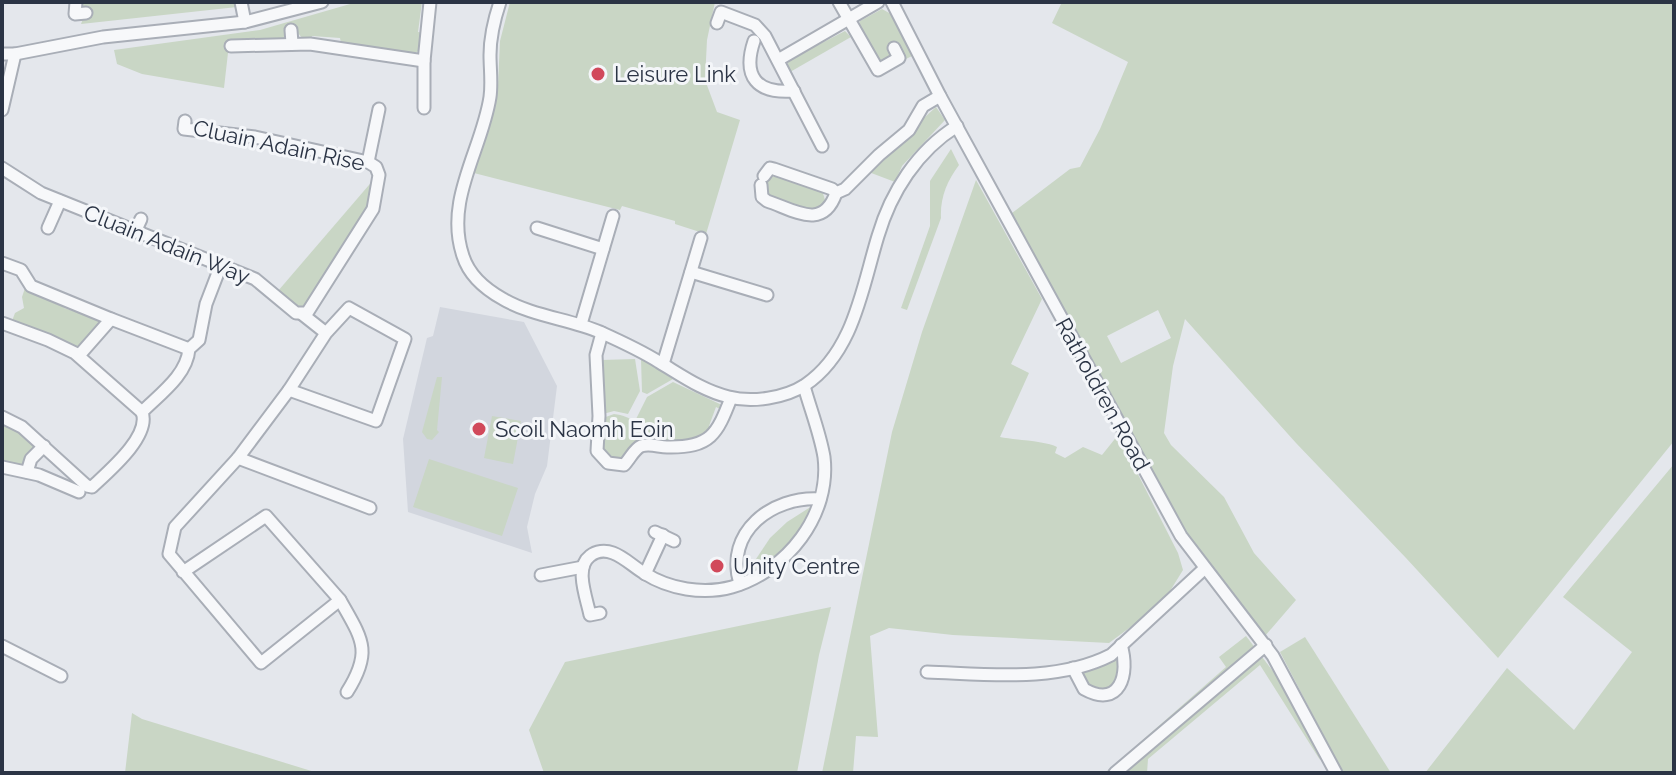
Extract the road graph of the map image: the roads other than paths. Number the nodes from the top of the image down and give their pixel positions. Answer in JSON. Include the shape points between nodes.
{"nodes":[{"id":1,"x":76,"y":2,"type":"edge"},
{"id":2,"x":241,"y":2,"type":"edge"},
{"id":3,"x":322,"y":2,"type":"edge"},
{"id":4,"x":430,"y":2,"type":"edge"},
{"id":5,"x":500,"y":2,"type":"edge"},
{"id":6,"x":839,"y":2,"type":"edge"},
{"id":7,"x":878,"y":2,"type":"edge"},
{"id":8,"x":892,"y":2,"type":"edge"},
{"id":9,"x":86,"y":13,"type":"dead end"},
{"id":10,"x":848,"y":18,"type":"junction"},
{"id":11,"x":245,"y":22,"type":"junction"},
{"id":12,"x":717,"y":23,"type":"dead end"},
{"id":13,"x":291,"y":30,"type":"dead end"},
{"id":14,"x":754,"y":41,"type":"dead end"},
{"id":15,"x":292,"y":43,"type":"junction"},
{"id":16,"x":231,"y":46,"type":"dead end"},
{"id":17,"x":894,"y":48,"type":"dead end"},
{"id":18,"x":2,"y":54,"type":"edge"},
{"id":19,"x":15,"y":54,"type":"junction"},
{"id":20,"x":778,"y":60,"type":"junction"},
{"id":21,"x":424,"y":61,"type":"junction"},
{"id":22,"x":794,"y":91,"type":"junction"},
{"id":23,"x":940,"y":96,"type":"junction"},
{"id":24,"x":420,"y":101,"type":"dead end"},
{"id":25,"x":379,"y":109,"type":"dead end"},
{"id":26,"x":2,"y":110,"type":"edge"},
{"id":27,"x":185,"y":121,"type":"dead end"},
{"id":28,"x":957,"y":126,"type":"junction"},
{"id":29,"x":822,"y":146,"type":"dead end"},
{"id":30,"x":372,"y":165,"type":"junction"},
{"id":31,"x":2,"y":168,"type":"edge"},
{"id":32,"x":836,"y":193,"type":"junction"},
{"id":33,"x":60,"y":201,"type":"junction"},
{"id":34,"x":613,"y":216,"type":"dead end"},
{"id":35,"x":141,"y":219,"type":"dead end"},
{"id":36,"x":48,"y":228,"type":"dead end"},
{"id":37,"x":537,"y":228,"type":"dead end"},
{"id":38,"x":135,"y":232,"type":"junction"},
{"id":39,"x":701,"y":238,"type":"dead end"},
{"id":40,"x":603,"y":249,"type":"junction"},
{"id":41,"x":2,"y":263,"type":"edge"},
{"id":42,"x":221,"y":265,"type":"junction"},
{"id":43,"x":691,"y":272,"type":"junction"},
{"id":44,"x":767,"y":295,"type":"dead end"},
{"id":45,"x":302,"y":314,"type":"junction"},
{"id":46,"x":111,"y":319,"type":"junction"},
{"id":47,"x":2,"y":323,"type":"edge"},
{"id":48,"x":581,"y":324,"type":"junction"},
{"id":49,"x":326,"y":333,"type":"junction"},
{"id":50,"x":602,"y":333,"type":"junction"},
{"id":51,"x":189,"y":349,"type":"junction"},
{"id":52,"x":82,"y":352,"type":"dead end"},
{"id":53,"x":663,"y":364,"type":"junction"},
{"id":54,"x":804,"y":386,"type":"junction"},
{"id":55,"x":289,"y":390,"type":"junction"},
{"id":56,"x":731,"y":398,"type":"junction"},
{"id":57,"x":142,"y":412,"type":"junction"},
{"id":58,"x":2,"y":417,"type":"edge"},
{"id":59,"x":44,"y":446,"type":"junction"},
{"id":60,"x":238,"y":458,"type":"junction"},
{"id":61,"x":2,"y":467,"type":"edge"},
{"id":62,"x":27,"y":472,"type":"junction"},
{"id":63,"x":79,"y":492,"type":"dead end"},
{"id":64,"x":820,"y":499,"type":"junction"},
{"id":65,"x":370,"y":508,"type":"dead end"},
{"id":66,"x":664,"y":536,"type":"dead end"},
{"id":67,"x":583,"y":567,"type":"junction"},
{"id":68,"x":1204,"y":569,"type":"junction"},
{"id":69,"x":183,"y":572,"type":"junction"},
{"id":70,"x":645,"y":574,"type":"junction"},
{"id":71,"x":541,"y":575,"type":"dead end"},
{"id":72,"x":740,"y":584,"type":"junction"},
{"id":73,"x":340,"y":600,"type":"junction"},
{"id":74,"x":600,"y":613,"type":"dead end"},
{"id":75,"x":1121,"y":645,"type":"junction"},
{"id":76,"x":1266,"y":645,"type":"junction"},
{"id":77,"x":2,"y":646,"type":"edge"},
{"id":78,"x":1073,"y":668,"type":"junction"},
{"id":79,"x":927,"y":672,"type":"dead end"},
{"id":80,"x":61,"y":676,"type":"dead end"},
{"id":81,"x":347,"y":692,"type":"dead end"},
{"id":82,"x":1115,"y":773,"type":"edge"},
{"id":83,"x":1336,"y":773,"type":"edge"}],
"edges":[{"from":1,"to":9,"type":"street","via":[[75,14]]},
{"from":2,"to":11,"type":"street"},
{"from":3,"to":11,"type":"street"},
{"from":4,"to":21,"type":"street"},
{"from":5,"to":48,"type":"street","via":[[490,39],[490,98],[459,208],[460,246],[469,269],[496,295]]},
{"from":6,"to":10,"type":"street"},
{"from":7,"to":10,"type":"street"},
{"from":8,"to":23,"type":"street","name":"Ratholdren Road"},
{"from":10,"to":17,"type":"street","via":[[878,70],[899,58]]},
{"from":10,"to":20,"type":"street"},
{"from":11,"to":19,"type":"street","via":[[103,37]]},
{"from":12,"to":20,"type":"street","via":[[721,12],[755,25]]},
{"from":13,"to":15,"type":"street"},
{"from":14,"to":22,"type":"street","via":[[749,72],[754,80],[779,93]]},
{"from":15,"to":16,"type":"street"},
{"from":15,"to":21,"type":"street"},
{"from":18,"to":19,"type":"street"},
{"from":19,"to":26,"type":"street"},
{"from":20,"to":22,"type":"street"},
{"from":21,"to":24,"type":"street"},
{"from":22,"to":29,"type":"street"},
{"from":23,"to":28,"type":"street","name":"Ratholdren Road"},
{"from":23,"to":32,"type":"street","via":[[923,106],[909,130]]},
{"from":25,"to":30,"type":"street"},
{"from":27,"to":30,"type":"street","name":"Cluain Adain Rise","via":[[184,129],[255,137]]},
{"from":28,"to":54,"type":"street","via":[[920,157],[896,192],[845,338]]},
{"from":28,"to":68,"type":"street","name":"Ratholdren Road","via":[[1168,513]]},
{"from":30,"to":45,"type":"street","via":[[380,179],[371,213],[311,309]]},
{"from":31,"to":33,"type":"street","name":"Cluain Adain Way"},
{"from":32,"to":32,"type":"street","via":[[774,169],[766,171],[763,180],[762,197],[767,201],[813,217]]},
{"from":33,"to":36,"type":"street"},
{"from":33,"to":38,"type":"street","name":"Cluain Adain Way"},
{"from":34,"to":40,"type":"street"},
{"from":35,"to":38,"type":"street"},
{"from":37,"to":40,"type":"street"},
{"from":38,"to":42,"type":"street","name":"Cluain Adain Way"},
{"from":39,"to":43,"type":"street"},
{"from":40,"to":48,"type":"street"},
{"from":41,"to":46,"type":"street","via":[[21,270],[31,286]]},
{"from":42,"to":45,"type":"street","name":"Cluain Adain Way","via":[[255,279]]},
{"from":42,"to":51,"type":"street","via":[[199,340]]},
{"from":43,"to":44,"type":"street"},
{"from":43,"to":53,"type":"street"},
{"from":45,"to":49,"type":"street","name":"Cluain Adain Way"},
{"from":46,"to":51,"type":"street"},
{"from":46,"to":52,"type":"street"},
{"from":47,"to":57,"type":"street","via":[[75,353]]},
{"from":48,"to":50,"type":"street"},
{"from":49,"to":55,"type":"street"},
{"from":49,"to":55,"type":"street","via":[[349,308],[405,339],[376,421]]},
{"from":50,"to":53,"type":"street"},
{"from":50,"to":56,"type":"street","via":[[596,355],[596,445],[608,463],[624,465],[648,445],[668,448],[708,439]]},
{"from":51,"to":57,"type":"street","via":[[181,372]]},
{"from":53,"to":56,"type":"street"},
{"from":54,"to":56,"type":"street","via":[[768,398]]},
{"from":54,"to":64,"type":"street","via":[[824,456]]},
{"from":55,"to":60,"type":"street"},
{"from":57,"to":59,"type":"street","via":[[139,438],[92,487]]},
{"from":58,"to":59,"type":"street"},
{"from":59,"to":62,"type":"street"},
{"from":60,"to":65,"type":"street"},
{"from":60,"to":69,"type":"street","via":[[175,527],[169,554]]},
{"from":61,"to":62,"type":"street"},
{"from":62,"to":63,"type":"street"},
{"from":64,"to":72,"type":"street","via":[[795,547],[766,572]]},
{"from":64,"to":72,"type":"street","via":[[796,499],[759,518],[735,559]]},
{"from":66,"to":70,"type":"street"},
{"from":67,"to":70,"type":"street","via":[[591,554],[602,551]]},
{"from":67,"to":71,"type":"street"},
{"from":67,"to":74,"type":"street","via":[[590,615]]},
{"from":68,"to":75,"type":"street"},
{"from":68,"to":76,"type":"street","name":"Ratholdren Road"},
{"from":69,"to":73,"type":"street","via":[[266,516]]},
{"from":69,"to":73,"type":"street","via":[[261,663]]},
{"from":70,"to":72,"type":"street","via":[[682,589]]},
{"from":73,"to":81,"type":"street","via":[[364,650]]},
{"from":75,"to":78,"type":"street","via":[[1098,661]]},
{"from":75,"to":78,"type":"street","via":[[1125,673],[1112,692],[1084,689]]},
{"from":76,"to":82,"type":"street"},
{"from":76,"to":83,"type":"street","name":"Ratholdren Road"},
{"from":77,"to":80,"type":"street"},
{"from":78,"to":79,"type":"street","via":[[1017,675]]}]}
